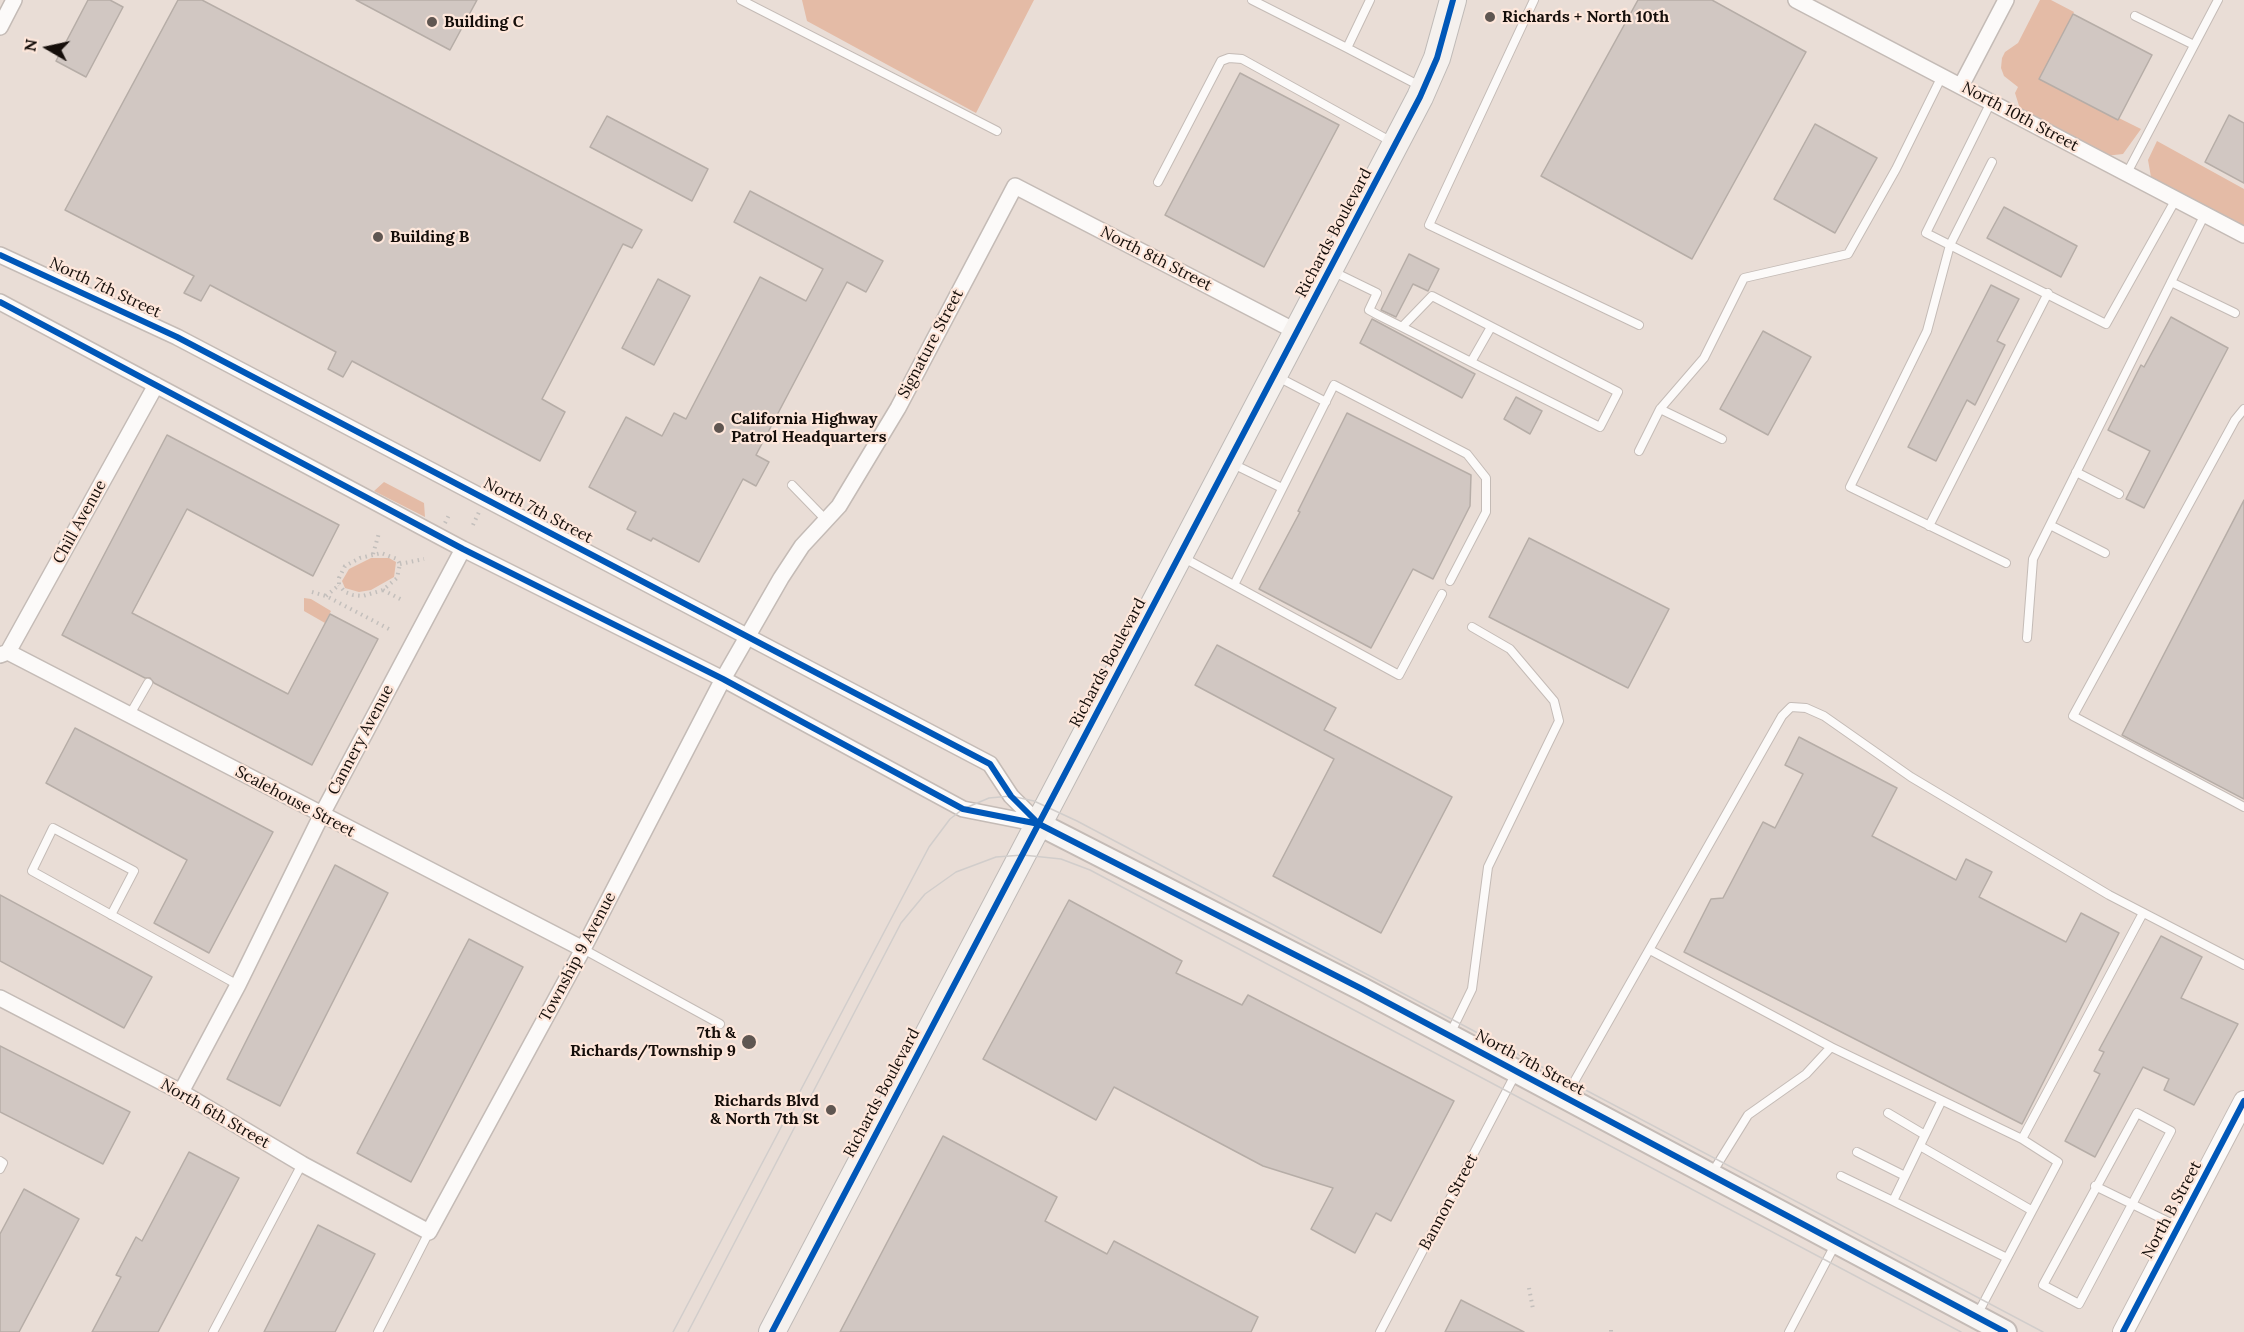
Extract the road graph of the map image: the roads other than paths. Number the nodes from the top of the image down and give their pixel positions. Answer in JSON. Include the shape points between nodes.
{"nodes":[{"id":1,"x":14,"y":0,"type":"edge"},
{"id":2,"x":741,"y":0,"type":"edge"},
{"id":3,"x":1251,"y":0,"type":"edge"},
{"id":4,"x":1370,"y":0,"type":"edge"},
{"id":5,"x":1453,"y":0,"type":"edge"},
{"id":6,"x":1534,"y":0,"type":"edge"},
{"id":7,"x":1796,"y":0,"type":"edge"},
{"id":8,"x":2007,"y":0,"type":"edge"},
{"id":9,"x":2218,"y":0,"type":"edge"},
{"id":10,"x":2135,"y":16,"type":"dead end"},
{"id":11,"x":0,"y":27,"type":"edge"},
{"id":12,"x":2194,"y":45,"type":"junction"},
{"id":13,"x":1347,"y":48,"type":"junction"},
{"id":14,"x":1942,"y":76,"type":"junction"},
{"id":15,"x":1960,"y":86,"type":"junction"},
{"id":16,"x":1424,"y":88,"type":"junction"},
{"id":17,"x":1990,"y":102,"type":"junction"},
{"id":18,"x":997,"y":131,"type":"dead end"},
{"id":19,"x":1396,"y":144,"type":"junction"},
{"id":20,"x":1992,"y":162,"type":"dead end"},
{"id":21,"x":2127,"y":173,"type":"junction"},
{"id":22,"x":1158,"y":182,"type":"dead end"},
{"id":23,"x":1016,"y":186,"type":"joint"},
{"id":24,"x":2176,"y":199,"type":"junction"},
{"id":25,"x":2205,"y":214,"type":"junction"},
{"id":26,"x":2244,"y":235,"type":"edge"},
{"id":27,"x":1950,"y":245,"type":"junction"},
{"id":28,"x":0,"y":255,"type":"edge"},
{"id":29,"x":1330,"y":270,"type":"junction"},
{"id":30,"x":2171,"y":282,"type":"junction"},
{"id":31,"x":2048,"y":293,"type":"junction"},
{"id":32,"x":0,"y":302,"type":"edge"},
{"id":33,"x":2235,"y":313,"type":"dead end"},
{"id":34,"x":1639,"y":325,"type":"dead end"},
{"id":35,"x":1402,"y":327,"type":"junction"},
{"id":36,"x":1491,"y":327,"type":"junction"},
{"id":37,"x":1297,"y":332,"type":"junction"},
{"id":38,"x":1471,"y":362,"type":"junction"},
{"id":39,"x":1275,"y":375,"type":"junction"},
{"id":40,"x":156,"y":385,"type":"junction"},
{"id":41,"x":1326,"y":402,"type":"junction"},
{"id":42,"x":1660,"y":409,"type":"junction"},
{"id":43,"x":2244,"y":409,"type":"edge"},
{"id":44,"x":1722,"y":439,"type":"dead end"},
{"id":45,"x":1640,"y":451,"type":"dead end"},
{"id":46,"x":1229,"y":462,"type":"junction"},
{"id":47,"x":2076,"y":472,"type":"junction"},
{"id":48,"x":792,"y":485,"type":"dead end"},
{"id":49,"x":1282,"y":488,"type":"junction"},
{"id":50,"x":2119,"y":494,"type":"dead end"},
{"id":51,"x":826,"y":520,"type":"junction"},
{"id":52,"x":2050,"y":525,"type":"junction"},
{"id":53,"x":1929,"y":526,"type":"junction"},
{"id":54,"x":463,"y":549,"type":"junction"},
{"id":55,"x":2105,"y":553,"type":"dead end"},
{"id":56,"x":1180,"y":556,"type":"junction"},
{"id":57,"x":2006,"y":563,"type":"dead end"},
{"id":58,"x":1450,"y":580,"type":"dead end"},
{"id":59,"x":1234,"y":585,"type":"junction"},
{"id":60,"x":1442,"y":594,"type":"dead end"},
{"id":61,"x":1472,"y":627,"type":"dead end"},
{"id":62,"x":747,"y":637,"type":"junction"},
{"id":63,"x":2026,"y":638,"type":"dead end"},
{"id":64,"x":4,"y":653,"type":"edge"},
{"id":65,"x":723,"y":679,"type":"junction"},
{"id":66,"x":148,"y":683,"type":"dead end"},
{"id":67,"x":129,"y":716,"type":"junction"},
{"id":68,"x":2244,"y":807,"type":"edge"},
{"id":69,"x":321,"y":816,"type":"junction"},
{"id":70,"x":1040,"y":824,"type":"junction"},
{"id":71,"x":2143,"y":913,"type":"junction"},
{"id":72,"x":111,"y":915,"type":"junction"},
{"id":73,"x":583,"y":949,"type":"junction"},
{"id":74,"x":1650,"y":950,"type":"junction"},
{"id":75,"x":2244,"y":965,"type":"edge"},
{"id":76,"x":238,"y":984,"type":"junction"},
{"id":77,"x":0,"y":998,"type":"edge"},
{"id":78,"x":720,"y":1024,"type":"dead end"},
{"id":79,"x":1449,"y":1035,"type":"junction"},
{"id":80,"x":1831,"y":1047,"type":"junction"},
{"id":81,"x":1517,"y":1071,"type":"junction"},
{"id":82,"x":181,"y":1092,"type":"junction"},
{"id":83,"x":1565,"y":1096,"type":"junction"},
{"id":84,"x":2244,"y":1101,"type":"edge"},
{"id":85,"x":1941,"y":1102,"type":"junction"},
{"id":86,"x":1888,"y":1113,"type":"dead end"},
{"id":87,"x":1925,"y":1135,"type":"junction"},
{"id":88,"x":2022,"y":1139,"type":"junction"},
{"id":89,"x":1920,"y":1146,"type":"junction"},
{"id":90,"x":1857,"y":1152,"type":"dead end"},
{"id":91,"x":0,"y":1161,"type":"edge"},
{"id":92,"x":302,"y":1164,"type":"junction"},
{"id":93,"x":0,"y":1169,"type":"edge"},
{"id":94,"x":1712,"y":1174,"type":"junction"},
{"id":95,"x":1841,"y":1176,"type":"dead end"},
{"id":96,"x":1905,"y":1176,"type":"junction"},
{"id":97,"x":2095,"y":1186,"type":"junction"},
{"id":98,"x":1893,"y":1201,"type":"junction"},
{"id":99,"x":2132,"y":1204,"type":"junction"},
{"id":100,"x":2031,"y":1210,"type":"junction"},
{"id":101,"x":2178,"y":1227,"type":"junction"},
{"id":102,"x":429,"y":1232,"type":"junction"},
{"id":103,"x":1837,"y":1241,"type":"junction"},
{"id":104,"x":2007,"y":1258,"type":"junction"},
{"id":105,"x":1976,"y":1316,"type":"junction"},
{"id":106,"x":213,"y":1332,"type":"edge"},
{"id":107,"x":378,"y":1332,"type":"edge"},
{"id":108,"x":772,"y":1332,"type":"edge"},
{"id":109,"x":1380,"y":1332,"type":"edge"},
{"id":110,"x":1789,"y":1332,"type":"edge"},
{"id":111,"x":2005,"y":1332,"type":"edge"},
{"id":112,"x":2123,"y":1332,"type":"edge"}],
"edges":[{"from":1,"to":11,"type":"street"},
{"from":2,"to":18,"type":"lane"},
{"from":3,"to":13,"type":"lane"},
{"from":4,"to":13,"type":"lane"},
{"from":5,"to":16,"type":"main road","name":"Richards Boulevard"},
{"from":6,"to":34,"type":"lane","via":[[1429,225]]},
{"from":7,"to":14,"type":"street","name":"North 10th Street"},
{"from":8,"to":15,"type":"street"},
{"from":9,"to":12,"type":"lane"},
{"from":10,"to":12,"type":"lane"},
{"from":12,"to":21,"type":"lane"},
{"from":13,"to":16,"type":"lane"},
{"from":14,"to":15,"type":"street","name":"North 10th Street"},
{"from":14,"to":42,"type":"lane","via":[[1848,254],[1744,278],[1704,358]]},
{"from":15,"to":17,"type":"street","name":"North 10th Street"},
{"from":16,"to":19,"type":"main road","name":"Richards Boulevard"},
{"from":17,"to":21,"type":"street","name":"North 10th Street"},
{"from":17,"to":27,"type":"lane","via":[[1926,233]]},
{"from":19,"to":22,"type":"lane","via":[[1242,59],[1229,58],[1221,61]]},
{"from":19,"to":29,"type":"main road","name":"Richards Boulevard"},
{"from":20,"to":27,"type":"lane"},
{"from":21,"to":24,"type":"street","name":"North 10th Street"},
{"from":23,"to":37,"type":"street","name":"North 8th Street"},
{"from":23,"to":51,"type":"street","name":"Signature Street","via":[[898,408]]},
{"from":24,"to":25,"type":"street","name":"North 10th Street"},
{"from":24,"to":31,"type":"lane","via":[[2106,324]]},
{"from":25,"to":26,"type":"street","name":"North 10th Street"},
{"from":25,"to":30,"type":"lane"},
{"from":27,"to":31,"type":"lane"},
{"from":27,"to":53,"type":"lane","via":[[1927,331],[1850,488]]},
{"from":28,"to":62,"type":"street","name":"North 7th Street","via":[[177,337]]},
{"from":29,"to":35,"type":"lane","via":[[1377,293],[1369,310]]},
{"from":29,"to":37,"type":"main road","name":"Richards Boulevard"},
{"from":30,"to":33,"type":"lane"},
{"from":30,"to":47,"type":"lane"},
{"from":31,"to":53,"type":"lane"},
{"from":32,"to":40,"type":"street","name":"North 7th Street"},
{"from":35,"to":36,"type":"lane","via":[[1432,296]]},
{"from":35,"to":38,"type":"lane"},
{"from":36,"to":38,"type":"lane"},
{"from":36,"to":38,"type":"lane","via":[[1618,392],[1600,427]]},
{"from":37,"to":39,"type":"main road","name":"Richards Boulevard"},
{"from":39,"to":41,"type":"lane"},
{"from":39,"to":46,"type":"main road","name":"Richards Boulevard"},
{"from":40,"to":54,"type":"street","name":"North 7th Street"},
{"from":40,"to":64,"type":"street","name":"Chill Avenue"},
{"from":41,"to":49,"type":"lane"},
{"from":41,"to":58,"type":"lane","via":[[1334,385],[1467,454],[1486,478],[1486,512]]},
{"from":42,"to":44,"type":"lane"},
{"from":42,"to":45,"type":"lane"},
{"from":43,"to":68,"type":"lane","via":[[2073,716]]},
{"from":46,"to":49,"type":"lane"},
{"from":46,"to":56,"type":"main road","name":"Richards Boulevard"},
{"from":47,"to":50,"type":"lane"},
{"from":47,"to":52,"type":"lane"},
{"from":48,"to":51,"type":"lane"},
{"from":49,"to":59,"type":"lane"},
{"from":51,"to":62,"type":"street","name":"Signature Street","via":[[802,546]]},
{"from":52,"to":55,"type":"lane"},
{"from":52,"to":63,"type":"lane","via":[[2033,559]]},
{"from":53,"to":57,"type":"lane"},
{"from":54,"to":65,"type":"street","name":"North 7th Street"},
{"from":54,"to":69,"type":"street","name":"Cannery Avenue"},
{"from":56,"to":59,"type":"lane"},
{"from":56,"to":70,"type":"main road","name":"Richards Boulevard"},
{"from":59,"to":60,"type":"lane","via":[[1399,675]]},
{"from":61,"to":79,"type":"lane","via":[[1510,649],[1554,701],[1559,721],[1488,867],[1472,989]]},
{"from":62,"to":65,"type":"street","name":"Signature Street"},
{"from":62,"to":70,"type":"street","name":"North 7th Street","via":[[990,764],[1011,796]]},
{"from":64,"to":67,"type":"street","name":"Scalehouse Street"},
{"from":65,"to":70,"type":"street","name":"North 7th Street","via":[[963,809]]},
{"from":65,"to":73,"type":"street","name":"Township 9 Avenue"},
{"from":66,"to":67,"type":"lane"},
{"from":67,"to":69,"type":"street","name":"Scalehouse Street"},
{"from":69,"to":73,"type":"street","name":"Scalehouse Street"},
{"from":69,"to":76,"type":"street","name":"Cannery Avenue"},
{"from":70,"to":79,"type":"main road","name":"North 7th Street"},
{"from":70,"to":108,"type":"main road","name":"Richards Boulevard"},
{"from":71,"to":74,"type":"lane","via":[[1911,777],[1824,716],[1791,707]]},
{"from":71,"to":75,"type":"lane"},
{"from":71,"to":88,"type":"lane"},
{"from":72,"to":72,"type":"lane","via":[[32,871],[53,828],[134,871]]},
{"from":72,"to":76,"type":"lane"},
{"from":73,"to":78,"type":"lane"},
{"from":73,"to":102,"type":"street","name":"Township 9 Avenue"},
{"from":74,"to":80,"type":"lane"},
{"from":74,"to":83,"type":"lane"},
{"from":76,"to":82,"type":"street","name":"Cannery Avenue"},
{"from":77,"to":82,"type":"street","name":"North 6th Street"},
{"from":79,"to":81,"type":"main road","name":"North 7th Street"},
{"from":80,"to":85,"type":"lane"},
{"from":80,"to":94,"type":"lane","via":[[1806,1074],[1748,1114]]},
{"from":81,"to":83,"type":"main road","name":"North 7th Street"},
{"from":81,"to":109,"type":"lane","name":"Bannon Street"},
{"from":82,"to":92,"type":"street","name":"North 6th Street"},
{"from":83,"to":94,"type":"main road","name":"North 7th Street"},
{"from":84,"to":101,"type":"street","name":"North B Street"},
{"from":85,"to":87,"type":"lane"},
{"from":85,"to":88,"type":"lane"},
{"from":86,"to":87,"type":"lane"},
{"from":87,"to":89,"type":"lane"},
{"from":88,"to":100,"type":"lane","via":[[2058,1162]]},
{"from":89,"to":96,"type":"lane"},
{"from":89,"to":100,"type":"lane"},
{"from":90,"to":96,"type":"lane"},
{"from":91,"to":93,"type":"lane"},
{"from":92,"to":102,"type":"street","name":"North 6th Street"},
{"from":92,"to":106,"type":"lane"},
{"from":94,"to":103,"type":"main road","name":"North 7th Street"},
{"from":95,"to":98,"type":"lane"},
{"from":96,"to":98,"type":"lane"},
{"from":97,"to":99,"type":"lane"},
{"from":97,"to":99,"type":"lane","via":[[2137,1113],[2171,1131]]},
{"from":97,"to":99,"type":"lane","via":[[2043,1285],[2079,1304]]},
{"from":98,"to":104,"type":"lane"},
{"from":99,"to":101,"type":"lane"},
{"from":100,"to":104,"type":"lane"},
{"from":101,"to":112,"type":"street","name":"North B Street"},
{"from":102,"to":107,"type":"lane"},
{"from":103,"to":105,"type":"main road","name":"North 7th Street"},
{"from":103,"to":110,"type":"lane"},
{"from":104,"to":105,"type":"lane"},
{"from":105,"to":111,"type":"main road","name":"North 7th Street"}]}
